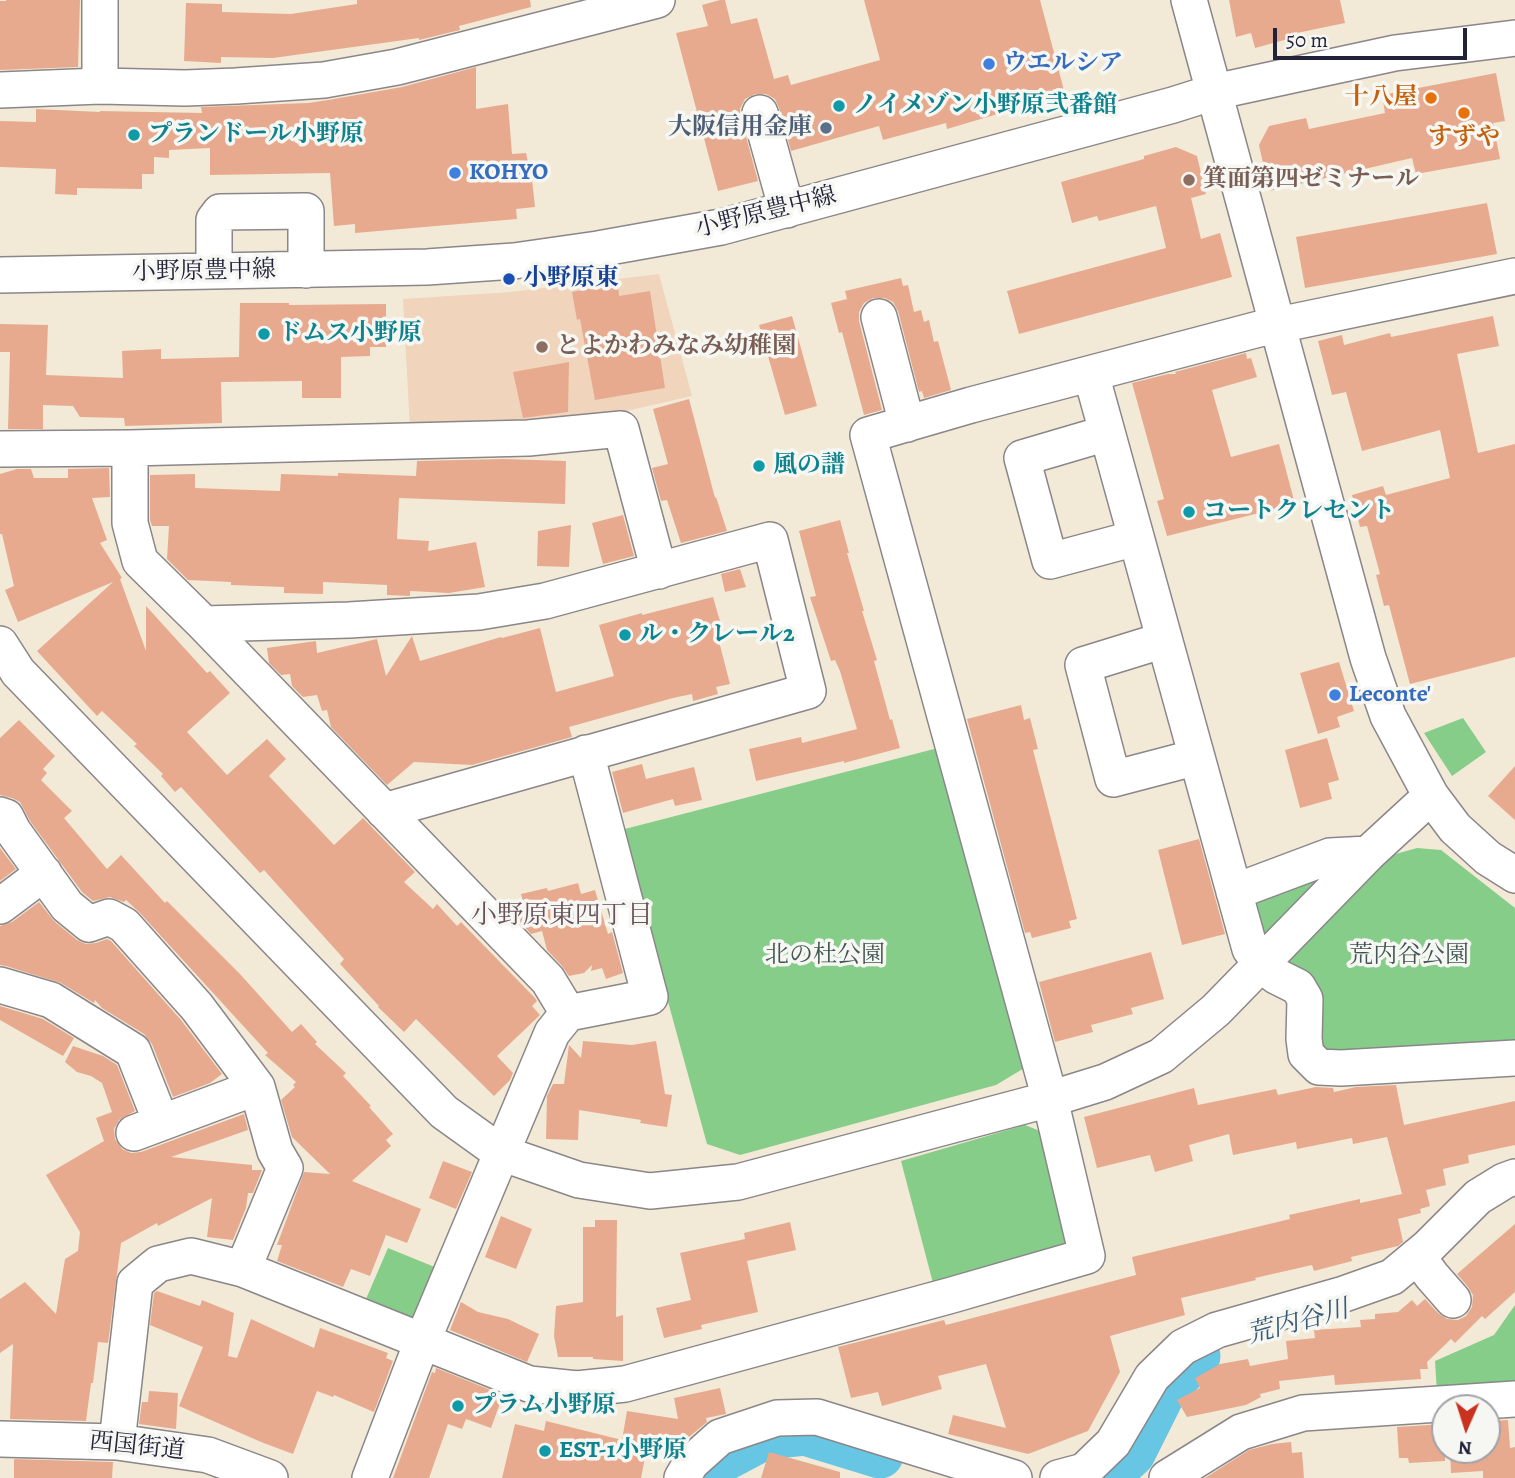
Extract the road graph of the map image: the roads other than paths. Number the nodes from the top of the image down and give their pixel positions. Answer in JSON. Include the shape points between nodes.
{"nodes":[{"id":1,"x":100,"y":0,"type":"edge"},
{"id":2,"x":657,"y":0,"type":"edge"},
{"id":3,"x":1189,"y":0,"type":"edge"},
{"id":4,"x":1515,"y":38,"type":"edge"},
{"id":5,"x":100,"y":86,"type":"junction"},
{"id":6,"x":0,"y":90,"type":"edge"},
{"id":7,"x":1214,"y":92,"type":"junction"},
{"id":8,"x":760,"y":113,"type":"dead end"},
{"id":9,"x":787,"y":209,"type":"junction"},
{"id":10,"x":306,"y":270,"type":"junction"},
{"id":11,"x":214,"y":271,"type":"junction"},
{"id":12,"x":0,"y":275,"type":"edge"},
{"id":13,"x":1513,"y":286,"type":"edge"},
{"id":14,"x":879,"y":317,"type":"dead end"},
{"id":15,"x":1278,"y":325,"type":"junction"},
{"id":16,"x":1091,"y":374,"type":"junction"},
{"id":17,"x":907,"y":424,"type":"junction"},
{"id":18,"x":1107,"y":433,"type":"junction"},
{"id":19,"x":130,"y":448,"type":"junction"},
{"id":20,"x":0,"y":449,"type":"edge"},
{"id":21,"x":1136,"y":538,"type":"junction"},
{"id":22,"x":659,"y":571,"type":"junction"},
{"id":23,"x":204,"y":624,"type":"junction"},
{"id":24,"x":1164,"y":640,"type":"junction"},
{"id":25,"x":6,"y":667,"type":"edge"},
{"id":26,"x":586,"y":753,"type":"junction"},
{"id":27,"x":1197,"y":757,"type":"junction"},
{"id":28,"x":1431,"y":796,"type":"junction"},
{"id":29,"x":384,"y":811,"type":"junction"},
{"id":30,"x":0,"y":816,"type":"edge"},
{"id":31,"x":1368,"y":854,"type":"junction"},
{"id":32,"x":44,"y":873,"type":"junction"},
{"id":33,"x":1515,"y":875,"type":"edge"},
{"id":34,"x":1234,"y":892,"type":"junction"},
{"id":35,"x":0,"y":906,"type":"edge"},
{"id":36,"x":1268,"y":957,"type":"junction"},
{"id":37,"x":0,"y":985,"type":"edge"},
{"id":38,"x":568,"y":1013,"type":"junction"},
{"id":39,"x":1515,"y":1058,"type":"edge"},
{"id":40,"x":257,"y":1087,"type":"junction"},
{"id":41,"x":1050,"y":1098,"type":"junction"},
{"id":42,"x":501,"y":1153,"type":"junction"},
{"id":43,"x":1515,"y":1177,"type":"edge"},
{"id":44,"x":243,"y":1269,"type":"junction"},
{"id":45,"x":422,"y":1342,"type":"junction"},
{"id":46,"x":1515,"y":1399,"type":"edge"},
{"id":47,"x":0,"y":1439,"type":"edge"},
{"id":48,"x":117,"y":1441,"type":"junction"},
{"id":49,"x":270,"y":1478,"type":"edge"},
{"id":50,"x":370,"y":1478,"type":"edge"},
{"id":51,"x":682,"y":1478,"type":"edge"},
{"id":52,"x":1014,"y":1478,"type":"edge"},
{"id":53,"x":1058,"y":1478,"type":"edge"},
{"id":54,"x":1167,"y":1478,"type":"edge"}],
"edges":[{"from":1,"to":5,"type":"street"},
{"from":2,"to":5,"type":"street","via":[[397,67],[324,79],[211,87]]},
{"from":3,"to":7,"type":"street"},
{"from":4,"to":7,"type":"street","name":"小野原豊中線","via":[[1395,53]]},
{"from":5,"to":6,"type":"street"},
{"from":7,"to":9,"type":"street","name":"小野原豊中線"},
{"from":7,"to":15,"type":"street"},
{"from":8,"to":9,"type":"street"},
{"from":9,"to":10,"type":"street","name":"小野原豊中線","via":[[707,229],[514,261]]},
{"from":10,"to":11,"type":"street","name":"小野原豊中線"},
{"from":10,"to":11,"type":"street","via":[[306,211],[220,212],[214,220]]},
{"from":11,"to":12,"type":"street","name":"小野原豊中線"},
{"from":13,"to":15,"type":"street"},
{"from":14,"to":17,"type":"street"},
{"from":15,"to":16,"type":"street"},
{"from":15,"to":28,"type":"street","via":[[1368,659],[1388,716]]},
{"from":16,"to":17,"type":"street"},
{"from":16,"to":18,"type":"street"},
{"from":17,"to":41,"type":"street","via":[[868,435]]},
{"from":18,"to":21,"type":"street"},
{"from":18,"to":21,"type":"street","via":[[1022,458],[1025,471],[1050,561]]},
{"from":19,"to":20,"type":"street"},
{"from":19,"to":22,"type":"street","via":[[528,438],[621,429]]},
{"from":19,"to":23,"type":"street","via":[[130,523],[140,561]]},
{"from":21,"to":24,"type":"street"},
{"from":22,"to":23,"type":"street","via":[[545,601],[479,612]]},
{"from":22,"to":26,"type":"street","via":[[770,540],[808,691]]},
{"from":23,"to":29,"type":"street"},
{"from":24,"to":27,"type":"street"},
{"from":24,"to":27,"type":"street","via":[[1083,665],[1114,779]]},
{"from":25,"to":42,"type":"street","via":[[444,1112]]},
{"from":26,"to":29,"type":"street"},
{"from":26,"to":38,"type":"street","via":[[650,997]]},
{"from":27,"to":34,"type":"street"},
{"from":28,"to":31,"type":"street"},
{"from":28,"to":33,"type":"street","via":[[1455,828]]},
{"from":29,"to":38,"type":"street","via":[[548,980]]},
{"from":30,"to":32,"type":"street","via":[[6,817]]},
{"from":31,"to":34,"type":"street","via":[[1331,856]]},
{"from":31,"to":36,"type":"street"},
{"from":32,"to":35,"type":"street"},
{"from":32,"to":40,"type":"street","via":[[67,906],[89,924],[109,917],[124,925],[197,1007]]},
{"from":34,"to":36,"type":"street","via":[[1251,949]]},
{"from":36,"to":39,"type":"street","via":[[1276,976],[1298,986],[1305,999],[1306,1054],[1320,1067]]},
{"from":36,"to":41,"type":"street","via":[[1216,1010],[1161,1056],[1105,1082]]},
{"from":37,"to":40,"type":"street","via":[[51,1000],[133,1051],[148,1128]]},
{"from":38,"to":42,"type":"street","via":[[552,1033]]},
{"from":40,"to":44,"type":"street","via":[[275,1151],[285,1168]]},
{"from":41,"to":42,"type":"street","via":[[738,1182],[663,1190],[579,1180]]},
{"from":41,"to":45,"type":"street","via":[[1087,1256],[625,1384],[577,1389],[529,1384]]},
{"from":42,"to":45,"type":"street"},
{"from":43,"to":53,"type":"street","via":[[1478,1197],[1432,1274],[1392,1277],[1217,1330],[1182,1347],[1152,1377],[1113,1443],[1084,1471]]},
{"from":44,"to":45,"type":"street"},
{"from":44,"to":48,"type":"street","via":[[191,1256],[158,1264],[135,1283]]},
{"from":45,"to":50,"type":"street"},
{"from":46,"to":54,"type":"street","via":[[1303,1413],[1241,1432]]},
{"from":47,"to":48,"type":"street","name":"西国街道"},
{"from":48,"to":49,"type":"street","name":"西国街道","via":[[208,1455]]},
{"from":51,"to":52,"type":"street","via":[[691,1463],[720,1437],[777,1418],[817,1417]]}]}
